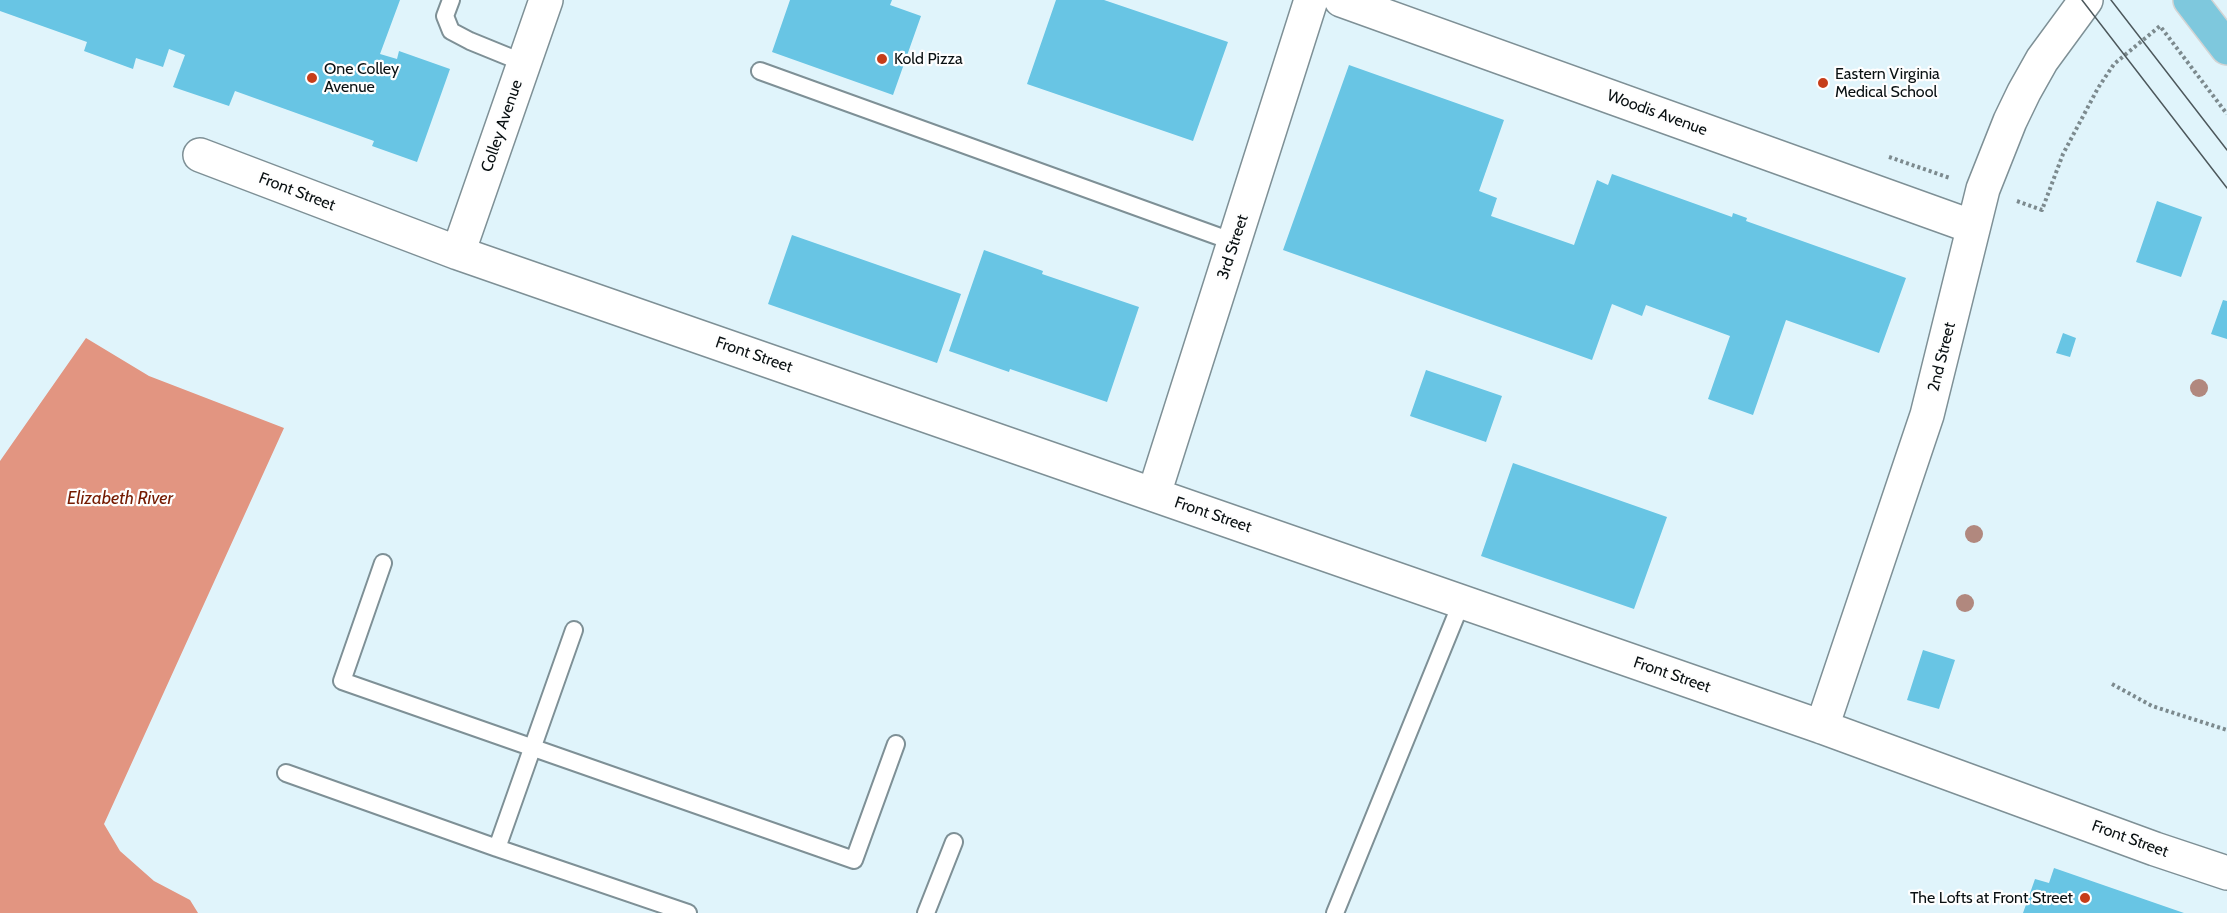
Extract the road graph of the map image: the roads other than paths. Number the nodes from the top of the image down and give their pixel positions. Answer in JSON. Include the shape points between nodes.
{"nodes":[{"id":1,"x":451,"y":0,"type":"edge"},
{"id":2,"x":546,"y":0,"type":"edge"},
{"id":3,"x":1311,"y":0,"type":"edge"},
{"id":4,"x":1341,"y":0,"type":"edge"},
{"id":5,"x":2086,"y":0,"type":"edge"},
{"id":6,"x":2190,"y":0,"type":"edge"},
{"id":7,"x":2227,"y":48,"type":"edge"},
{"id":8,"x":524,"y":63,"type":"junction"},
{"id":9,"x":760,"y":71,"type":"dead end"},
{"id":10,"x":200,"y":155,"type":"dead end"},
{"id":11,"x":1973,"y":227,"type":"junction"},
{"id":12,"x":1234,"y":242,"type":"junction"},
{"id":13,"x":458,"y":253,"type":"junction"},
{"id":14,"x":1154,"y":494,"type":"junction"},
{"id":15,"x":383,"y":562,"type":"dead end"},
{"id":16,"x":1462,"y":601,"type":"junction"},
{"id":17,"x":574,"y":630,"type":"dead end"},
{"id":18,"x":1822,"y":727,"type":"junction"},
{"id":19,"x":896,"y":744,"type":"dead end"},
{"id":20,"x":532,"y":748,"type":"junction"},
{"id":21,"x":286,"y":773,"type":"dead end"},
{"id":22,"x":954,"y":842,"type":"dead end"},
{"id":23,"x":497,"y":848,"type":"junction"},
{"id":24,"x":2227,"y":873,"type":"edge"},
{"id":25,"x":688,"y":913,"type":"edge"},
{"id":26,"x":926,"y":913,"type":"edge"},
{"id":27,"x":1335,"y":913,"type":"edge"}],
"edges":[{"from":1,"to":8,"type":"lane","via":[[446,16],[451,31]]},
{"from":2,"to":8,"type":"street","name":"Colley Avenue"},
{"from":3,"to":12,"type":"street","name":"3rd Street"},
{"from":4,"to":11,"type":"street","name":"Woodis Avenue"},
{"from":5,"to":11,"type":"street","name":"2nd Street","via":[[2024,92],[1983,189]]},
{"from":6,"to":7,"type":"main road"},
{"from":8,"to":13,"type":"street","name":"Colley Avenue"},
{"from":9,"to":12,"type":"lane"},
{"from":10,"to":13,"type":"street","name":"Front Street"},
{"from":11,"to":18,"type":"street","name":"2nd Street","via":[[1927,415]]},
{"from":12,"to":14,"type":"street","name":"3rd Street"},
{"from":13,"to":14,"type":"street","name":"Front Street"},
{"from":14,"to":16,"type":"street","name":"Front Street"},
{"from":15,"to":20,"type":"lane","via":[[342,681]]},
{"from":16,"to":18,"type":"street","name":"Front Street"},
{"from":16,"to":27,"type":"lane"},
{"from":17,"to":20,"type":"lane"},
{"from":18,"to":24,"type":"street","name":"Front Street"},
{"from":19,"to":20,"type":"lane","via":[[854,860]]},
{"from":20,"to":23,"type":"lane"},
{"from":21,"to":23,"type":"lane"},
{"from":22,"to":26,"type":"lane"},
{"from":23,"to":25,"type":"lane"}]}
